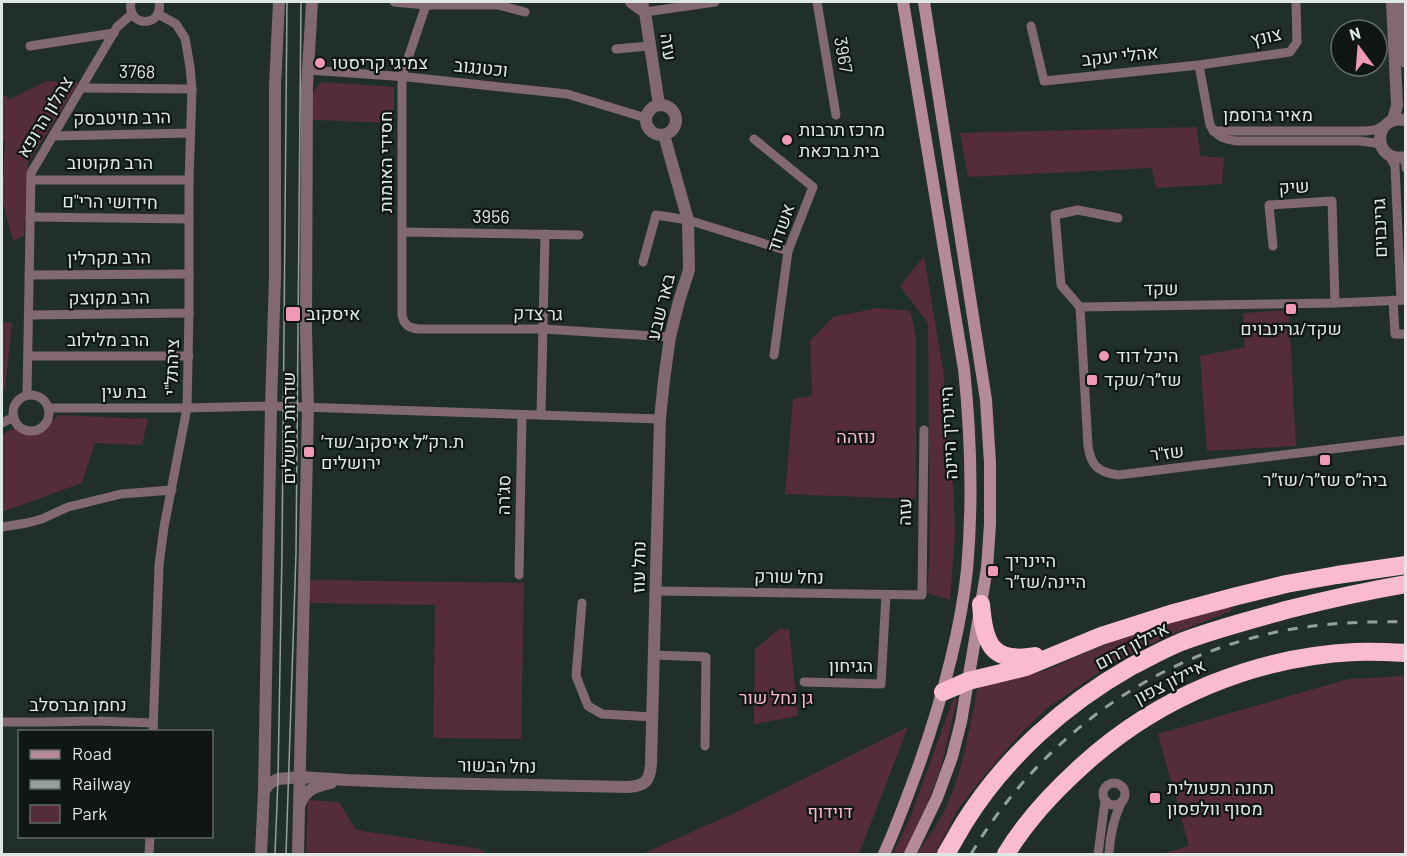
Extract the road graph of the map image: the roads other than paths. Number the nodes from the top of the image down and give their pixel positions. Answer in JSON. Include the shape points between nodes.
{"nodes":[{"id":1,"x":131,"y":2,"type":"edge"},
{"id":2,"x":159,"y":2,"type":"edge"},
{"id":3,"x":279,"y":2,"type":"edge"},
{"id":4,"x":312,"y":2,"type":"edge"},
{"id":5,"x":393,"y":2,"type":"edge"},
{"id":6,"x":631,"y":2,"type":"edge"},
{"id":7,"x":715,"y":2,"type":"edge"},
{"id":8,"x":817,"y":2,"type":"edge"},
{"id":9,"x":903,"y":2,"type":"edge"},
{"id":10,"x":924,"y":2,"type":"edge"},
{"id":11,"x":1296,"y":2,"type":"edge"},
{"id":12,"x":1392,"y":2,"type":"edge"},
{"id":13,"x":1403,"y":2,"type":"edge"},
{"id":14,"x":426,"y":3,"type":"edge"},
{"id":15,"x":645,"y":7,"type":"edge"},
{"id":16,"x":525,"y":12,"type":"dead end"},
{"id":17,"x":132,"y":14,"type":"junction"},
{"id":18,"x":158,"y":14,"type":"junction"},
{"id":19,"x":1031,"y":26,"type":"dead end"},
{"id":20,"x":114,"y":33,"type":"junction"},
{"id":21,"x":30,"y":46,"type":"dead end"},
{"id":22,"x":649,"y":46,"type":"junction"},
{"id":23,"x":616,"y":49,"type":"dead end"},
{"id":24,"x":1406,"y":62,"type":"edge"},
{"id":25,"x":1199,"y":65,"type":"junction"},
{"id":26,"x":308,"y":70,"type":"junction"},
{"id":27,"x":402,"y":76,"type":"junction"},
{"id":28,"x":82,"y":88,"type":"junction"},
{"id":29,"x":192,"y":89,"type":"junction"},
{"id":30,"x":659,"y":105,"type":"junction"},
{"id":31,"x":836,"y":115,"type":"dead end"},
{"id":32,"x":646,"y":118,"type":"junction"},
{"id":33,"x":1394,"y":122,"type":"edge"},
{"id":34,"x":1213,"y":131,"type":"junction"},
{"id":35,"x":190,"y":133,"type":"junction"},
{"id":36,"x":664,"y":135,"type":"junction"},
{"id":37,"x":54,"y":136,"type":"junction"},
{"id":38,"x":754,"y":140,"type":"dead end"},
{"id":39,"x":1385,"y":151,"type":"junction"},
{"id":40,"x":1406,"y":157,"type":"edge"},
{"id":41,"x":31,"y":180,"type":"junction"},
{"id":42,"x":189,"y":180,"type":"junction"},
{"id":43,"x":30,"y":217,"type":"junction"},
{"id":44,"x":1118,"y":218,"type":"dead end"},
{"id":45,"x":189,"y":219,"type":"junction"},
{"id":46,"x":688,"y":220,"type":"junction"},
{"id":47,"x":403,"y":232,"type":"junction"},
{"id":48,"x":545,"y":234,"type":"junction"},
{"id":49,"x":579,"y":235,"type":"dead end"},
{"id":50,"x":1272,"y":246,"type":"dead end"},
{"id":51,"x":788,"y":251,"type":"junction"},
{"id":52,"x":643,"y":262,"type":"dead end"},
{"id":53,"x":189,"y":274,"type":"junction"},
{"id":54,"x":29,"y":276,"type":"junction"},
{"id":55,"x":1400,"y":300,"type":"edge"},
{"id":56,"x":1335,"y":303,"type":"junction"},
{"id":57,"x":1080,"y":307,"type":"junction"},
{"id":58,"x":189,"y":313,"type":"junction"},
{"id":59,"x":29,"y":315,"type":"junction"},
{"id":60,"x":406,"y":325,"type":"joint"},
{"id":61,"x":543,"y":329,"type":"junction"},
{"id":62,"x":1406,"y":334,"type":"edge"},
{"id":63,"x":670,"y":337,"type":"junction"},
{"id":64,"x":774,"y":355,"type":"dead end"},
{"id":65,"x":28,"y":356,"type":"junction"},
{"id":66,"x":189,"y":356,"type":"junction"},
{"id":67,"x":27,"y":395,"type":"junction"},
{"id":68,"x":271,"y":406,"type":"junction"},
{"id":69,"x":48,"y":408,"type":"junction"},
{"id":70,"x":187,"y":408,"type":"junction"},
{"id":71,"x":309,"y":408,"type":"junction"},
{"id":72,"x":522,"y":415,"type":"junction"},
{"id":73,"x":541,"y":415,"type":"junction"},
{"id":74,"x":14,"y":417,"type":"junction"},
{"id":75,"x":660,"y":418,"type":"junction"},
{"id":76,"x":2,"y":423,"type":"edge"},
{"id":77,"x":924,"y":430,"type":"dead end"},
{"id":78,"x":1406,"y":440,"type":"edge"},
{"id":79,"x":172,"y":490,"type":"junction"},
{"id":80,"x":2,"y":527,"type":"edge"},
{"id":81,"x":1406,"y":566,"type":"edge"},
{"id":82,"x":519,"y":575,"type":"dead end"},
{"id":83,"x":1406,"y":584,"type":"edge"},
{"id":84,"x":656,"y":591,"type":"junction"},
{"id":85,"x":886,"y":595,"type":"junction"},
{"id":86,"x":922,"y":595,"type":"joint"},
{"id":87,"x":582,"y":603,"type":"dead end"},
{"id":88,"x":981,"y":604,"type":"junction"},
{"id":89,"x":1069,"y":648,"type":"junction"},
{"id":90,"x":1406,"y":653,"type":"edge"},
{"id":91,"x":654,"y":655,"type":"junction"},
{"id":92,"x":968,"y":681,"type":"junction"},
{"id":93,"x":804,"y":682,"type":"dead end"},
{"id":94,"x":944,"y":692,"type":"junction"},
{"id":95,"x":653,"y":717,"type":"junction"},
{"id":96,"x":2,"y":722,"type":"edge"},
{"id":97,"x":153,"y":727,"type":"edge"},
{"id":98,"x":705,"y":746,"type":"dead end"},
{"id":99,"x":300,"y":777,"type":"junction"},
{"id":100,"x":347,"y":780,"type":"junction"},
{"id":101,"x":645,"y":783,"type":"joint"},
{"id":102,"x":264,"y":790,"type":"junction"},
{"id":103,"x":1105,"y":801,"type":"junction"},
{"id":104,"x":1121,"y":803,"type":"junction"},
{"id":105,"x":300,"y":810,"type":"junction"},
{"id":106,"x":150,"y":838,"type":"edge"},
{"id":107,"x":149,"y":855,"type":"edge"},
{"id":108,"x":261,"y":855,"type":"edge"},
{"id":109,"x":298,"y":855,"type":"edge"},
{"id":110,"x":884,"y":855,"type":"edge"},
{"id":111,"x":910,"y":855,"type":"edge"},
{"id":112,"x":946,"y":855,"type":"edge"},
{"id":113,"x":1006,"y":855,"type":"edge"},
{"id":114,"x":1098,"y":855,"type":"edge"},
{"id":115,"x":1108,"y":855,"type":"edge"}],
"edges":[{"from":1,"to":17,"type":"street"},
{"from":2,"to":18,"type":"street"},
{"from":3,"to":68,"type":"street","name":"שדרות ירושלים"},
{"from":4,"to":26,"type":"street","name":"שדרות ירושלים"},
{"from":5,"to":14,"type":"street"},
{"from":6,"to":15,"type":"street","name":"עזה"},
{"from":7,"to":15,"type":"street"},
{"from":8,"to":31,"type":"street","name":"3967"},
{"from":9,"to":94,"type":"main road","name":"היינריך היינה","via":[[964,369],[969,424],[967,570]]},
{"from":10,"to":88,"type":"main road","name":"היינריך היינה","via":[[986,400],[990,524]]},
{"from":11,"to":25,"type":"street","name":"צונץ","via":[[1297,42],[1290,52]]},
{"from":12,"to":33,"type":"street","via":[[1397,105]]},
{"from":13,"to":24,"type":"street"},
{"from":14,"to":16,"type":"street","via":[[498,5]]},
{"from":14,"to":27,"type":"street","name":"חסידי האומות"},
{"from":15,"to":22,"type":"street","name":"עזה"},
{"from":17,"to":18,"type":"street","via":[[143,22]]},
{"from":17,"to":20,"type":"street","name":"צהלון הרופא"},
{"from":18,"to":29,"type":"street","name":"ציהתל\"י","via":[[176,24],[185,38]]},
{"from":19,"to":25,"type":"street","name":"אהלי יעקב","via":[[1044,81]]},
{"from":20,"to":21,"type":"street"},
{"from":20,"to":28,"type":"street","name":"צהלון הרופא"},
{"from":22,"to":23,"type":"street"},
{"from":22,"to":30,"type":"street","name":"עזה"},
{"from":25,"to":34,"type":"street"},
{"from":26,"to":27,"type":"street","name":"וכטנגוב"},
{"from":26,"to":71,"type":"street","name":"שדרות ירושלים"},
{"from":27,"to":32,"type":"street","name":"וכטנגוב","via":[[567,94]]},
{"from":27,"to":47,"type":"street","name":"חסידי האומות"},
{"from":28,"to":29,"type":"street","name":"3768"},
{"from":28,"to":37,"type":"street","name":"צהלון הרופא"},
{"from":29,"to":35,"type":"street","name":"ציהתל\"י"},
{"from":30,"to":32,"type":"street"},
{"from":30,"to":36,"type":"street","via":[[668,106],[676,117],[675,127]]},
{"from":32,"to":36,"type":"street","via":[[651,131]]},
{"from":33,"to":34,"type":"street","name":"מאיר גרוסמן","via":[[1365,131]]},
{"from":33,"to":39,"type":"street","via":[[1380,135]]},
{"from":34,"to":39,"type":"street","name":"מאיר גרוסמן","via":[[1238,141],[1360,141],[1376,143]]},
{"from":35,"to":37,"type":"street","name":"הרב מויטבסק"},
{"from":35,"to":42,"type":"street","name":"ציהתל\"י"},
{"from":36,"to":46,"type":"street","name":"באר שבע"},
{"from":37,"to":41,"type":"street","name":"צהלון הרופא","via":[[31,172]]},
{"from":38,"to":51,"type":"street","name":"אשדוד","via":[[813,187]]},
{"from":39,"to":40,"type":"street","via":[[1395,158]]},
{"from":39,"to":55,"type":"street","name":"גרינבוים","via":[[1395,166]]},
{"from":41,"to":42,"type":"street","name":"הרב מקוטוב"},
{"from":41,"to":43,"type":"street","name":"צהלון הרופא"},
{"from":42,"to":45,"type":"street","name":"ציהתל\"י"},
{"from":43,"to":45,"type":"street","name":"חידושי הרי\"ם"},
{"from":43,"to":54,"type":"street","name":"צהלון הרופא"},
{"from":44,"to":57,"type":"street","via":[[1077,210],[1055,216],[1061,285]]},
{"from":45,"to":53,"type":"street","name":"ציהתל\"י"},
{"from":46,"to":51,"type":"street"},
{"from":46,"to":52,"type":"street","via":[[656,215]]},
{"from":46,"to":63,"type":"street","name":"באר שבע","via":[[689,270]]},
{"from":47,"to":48,"type":"street","name":"3956"},
{"from":47,"to":60,"type":"street","name":"חסידי האומות","via":[[402,315]]},
{"from":48,"to":49,"type":"street","name":"3956"},
{"from":48,"to":61,"type":"street"},
{"from":50,"to":56,"type":"street","name":"שיק","via":[[1269,205],[1332,201]]},
{"from":51,"to":64,"type":"street","name":"אשדוד"},
{"from":53,"to":54,"type":"street","name":"הרב מקרלין"},
{"from":53,"to":58,"type":"street","name":"ציהתל\"י"},
{"from":54,"to":59,"type":"street","name":"צהלון הרופא"},
{"from":55,"to":56,"type":"street","name":"שקד"},
{"from":55,"to":62,"type":"street","name":"גרינבוים","via":[[1395,334]]},
{"from":56,"to":57,"type":"street","name":"שקד"},
{"from":57,"to":78,"type":"street","name":"שז\"ר","via":[[1090,460],[1108,474]]},
{"from":58,"to":59,"type":"street","name":"הרב מקוצק"},
{"from":58,"to":66,"type":"street","name":"ציהתל\"י"},
{"from":59,"to":65,"type":"street","name":"צהלון הרופא"},
{"from":60,"to":61,"type":"street","name":"גר צדק","via":[[419,329]]},
{"from":61,"to":63,"type":"street","name":"גר צדק"},
{"from":61,"to":73,"type":"street"},
{"from":63,"to":75,"type":"street","name":"באר שבע"},
{"from":65,"to":66,"type":"street","name":"הרב מלילוב"},
{"from":65,"to":67,"type":"street","name":"צהלון הרופא"},
{"from":66,"to":70,"type":"street","name":"ציהתל\"י"},
{"from":67,"to":69,"type":"street","via":[[43,399]]},
{"from":67,"to":74,"type":"street","via":[[17,401]]},
{"from":68,"to":70,"type":"street","name":"בת עין"},
{"from":68,"to":71,"type":"street"},
{"from":68,"to":102,"type":"street","name":"שדרות ירושלים"},
{"from":69,"to":70,"type":"street","name":"בת עין"},
{"from":69,"to":74,"type":"street","via":[[47,420],[39,429],[21,427]]},
{"from":70,"to":79,"type":"street","name":"ציהתל\"י"},
{"from":71,"to":72,"type":"street"},
{"from":71,"to":99,"type":"street","name":"שדרות ירושלים"},
{"from":72,"to":73,"type":"street"},
{"from":72,"to":82,"type":"street","name":"סג'רה"},
{"from":73,"to":75,"type":"street"},
{"from":74,"to":76,"type":"street"},
{"from":75,"to":84,"type":"street","name":"נחל עוז"},
{"from":77,"to":86,"type":"street","name":"עזה"},
{"from":79,"to":80,"type":"street","via":[[121,494]]},
{"from":79,"to":97,"type":"street","name":"ציהתל\"י","via":[[159,565]]},
{"from":81,"to":89,"type":"highway","via":[[1286,584],[1134,625]]},
{"from":83,"to":112,"type":"highway","name":"איילון דרום","via":[[1218,629],[1118,674],[1058,716],[1030,742],[965,822]]},
{"from":84,"to":85,"type":"street","name":"נחל שורק"},
{"from":84,"to":91,"type":"street","name":"נחל עוז"},
{"from":85,"to":86,"type":"street","name":"נחל שורק"},
{"from":85,"to":93,"type":"street","name":"הגיחון","via":[[881,684]]},
{"from":87,"to":95,"type":"street","via":[[576,676],[588,706],[602,714]]},
{"from":88,"to":89,"type":"highway","via":[[982,625],[998,653],[1012,659]]},
{"from":88,"to":92,"type":"main road","name":"היינריך היינה"},
{"from":89,"to":92,"type":"highway","via":[[1026,667]]},
{"from":90,"to":113,"type":"highway","name":"איילון צפון","via":[[1354,652],[1285,661],[1241,672],[1183,696],[1132,726],[1089,760],[1024,827]]},
{"from":91,"to":95,"type":"street","name":"נחל עוז"},
{"from":91,"to":98,"type":"street","via":[[706,657]]},
{"from":92,"to":94,"type":"highway"},
{"from":92,"to":111,"type":"main road","name":"היינריך היינה","via":[[952,757]]},
{"from":94,"to":110,"type":"main road","name":"היינריך היינה"},
{"from":95,"to":101,"type":"street","name":"נחל עוז","via":[[651,773]]},
{"from":96,"to":97,"type":"street","name":"נחמן מברסלב","via":[[97,721]]},
{"from":99,"to":100,"type":"street","name":"נחל הבשור"},
{"from":99,"to":102,"type":"street","name":"נחל הבשור","via":[[278,779]]},
{"from":99,"to":105,"type":"street","name":"שדרות ירושלים"},
{"from":100,"to":101,"type":"street","name":"נחל הבשור","via":[[628,787]]},
{"from":100,"to":105,"type":"street","name":"נחל הבשור","via":[[311,789],[303,796]]},
{"from":102,"to":108,"type":"street","name":"שדרות ירושלים"},
{"from":103,"to":104,"type":"street","via":[[1111,805]]},
{"from":103,"to":104,"type":"street","via":[[1105,787],[1115,783],[1124,791]]},
{"from":103,"to":114,"type":"street"},
{"from":104,"to":115,"type":"street","via":[[1114,816]]},
{"from":105,"to":109,"type":"street","name":"שדרות ירושלים"},
{"from":106,"to":107,"type":"street"}]}
